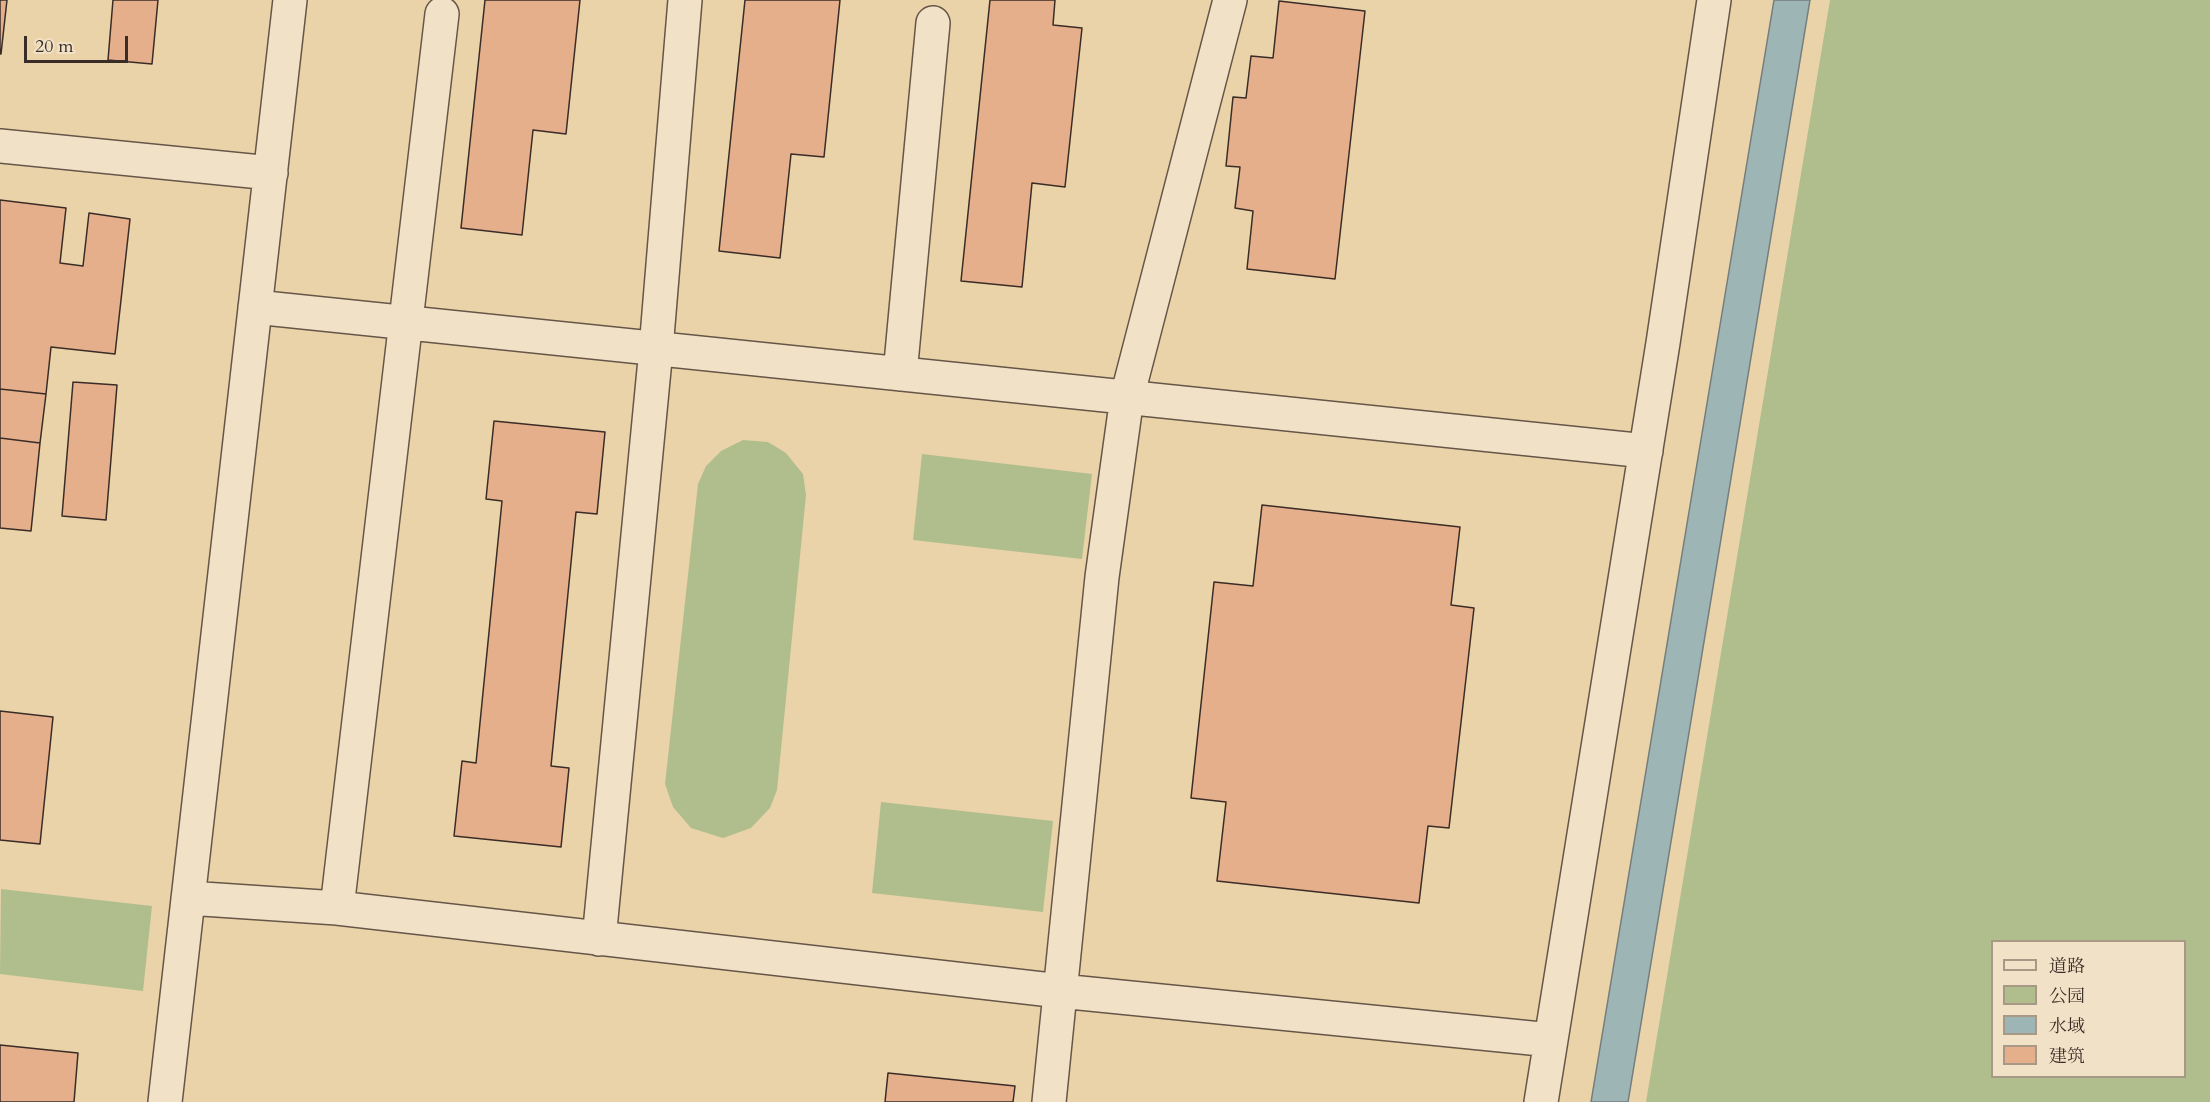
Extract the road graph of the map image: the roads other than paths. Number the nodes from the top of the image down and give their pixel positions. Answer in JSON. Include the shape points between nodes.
{"nodes":[{"id":1,"x":290,"y":0,"type":"edge"},
{"id":2,"x":685,"y":0,"type":"edge"},
{"id":3,"x":1230,"y":0,"type":"edge"},
{"id":4,"x":1714,"y":0,"type":"edge"},
{"id":5,"x":442,"y":14,"type":"dead end"},
{"id":6,"x":933,"y":23,"type":"dead end"},
{"id":7,"x":0,"y":146,"type":"edge"},
{"id":8,"x":271,"y":173,"type":"junction"},
{"id":9,"x":255,"y":307,"type":"junction"},
{"id":10,"x":405,"y":322,"type":"junction"},
{"id":11,"x":656,"y":349,"type":"junction"},
{"id":12,"x":900,"y":374,"type":"junction"},
{"id":13,"x":1127,"y":397,"type":"junction"},
{"id":14,"x":1646,"y":451,"type":"junction"},
{"id":15,"x":188,"y":898,"type":"junction"},
{"id":16,"x":337,"y":908,"type":"junction"},
{"id":17,"x":599,"y":939,"type":"junction"},
{"id":18,"x":1060,"y":991,"type":"junction"},
{"id":19,"x":1551,"y":1040,"type":"junction"},
{"id":20,"x":165,"y":1102,"type":"edge"},
{"id":21,"x":1049,"y":1102,"type":"edge"},
{"id":22,"x":1541,"y":1102,"type":"edge"}],
"edges":[{"from":1,"to":8,"type":"street"},
{"from":2,"to":11,"type":"street"},
{"from":3,"to":13,"type":"street"},
{"from":4,"to":14,"type":"street"},
{"from":5,"to":10,"type":"street"},
{"from":6,"to":12,"type":"street"},
{"from":7,"to":8,"type":"street"},
{"from":8,"to":9,"type":"street"},
{"from":9,"to":10,"type":"street"},
{"from":9,"to":15,"type":"street"},
{"from":10,"to":11,"type":"street"},
{"from":10,"to":16,"type":"street"},
{"from":11,"to":12,"type":"street"},
{"from":11,"to":17,"type":"street"},
{"from":12,"to":13,"type":"street"},
{"from":13,"to":14,"type":"street"},
{"from":13,"to":18,"type":"street","via":[[1102,577]]},
{"from":14,"to":19,"type":"street"},
{"from":15,"to":16,"type":"street"},
{"from":15,"to":20,"type":"street"},
{"from":16,"to":17,"type":"street"},
{"from":17,"to":18,"type":"street"},
{"from":18,"to":19,"type":"street"},
{"from":18,"to":21,"type":"street"},
{"from":19,"to":22,"type":"street"}]}
